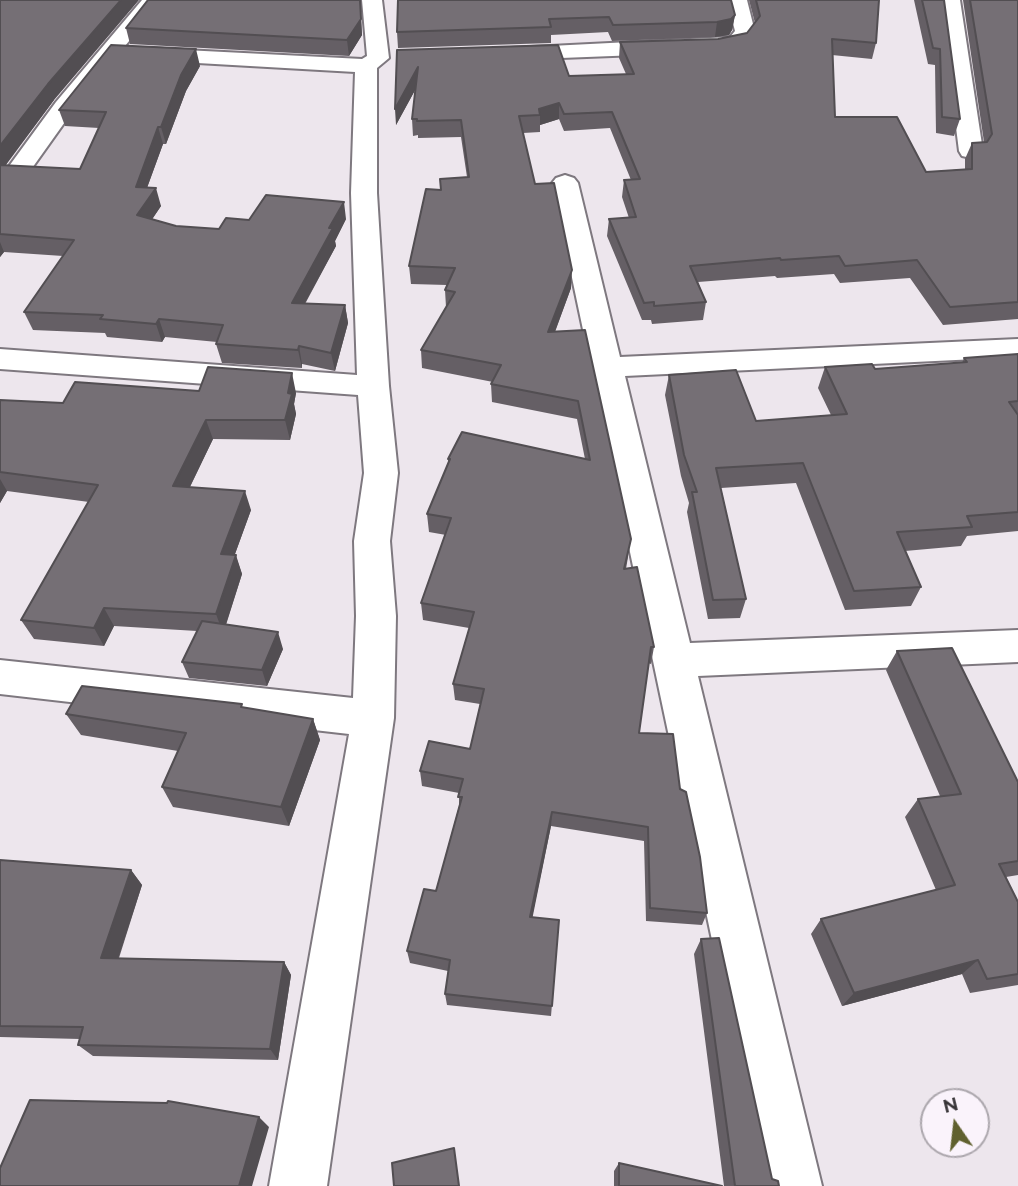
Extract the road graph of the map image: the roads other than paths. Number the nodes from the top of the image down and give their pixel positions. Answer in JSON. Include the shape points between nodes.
{"nodes":[{"id":1,"x":152,"y":0,"type":"edge"},
{"id":2,"x":372,"y":0,"type":"edge"},
{"id":3,"x":737,"y":0,"type":"edge"},
{"id":4,"x":950,"y":0,"type":"edge"},
{"id":5,"x":111,"y":52,"type":"junction"},
{"id":6,"x":486,"y":55,"type":"edge"},
{"id":7,"x":383,"y":61,"type":"junction"},
{"id":8,"x":971,"y":151,"type":"edge"},
{"id":9,"x":16,"y":173,"type":"edge"},
{"id":10,"x":565,"y":183,"type":"dead end"},
{"id":11,"x":1018,"y":348,"type":"edge"},
{"id":12,"x":0,"y":359,"type":"edge"},
{"id":13,"x":608,"y":367,"type":"junction"},
{"id":14,"x":373,"y":386,"type":"junction"},
{"id":15,"x":1018,"y":646,"type":"edge"},
{"id":16,"x":672,"y":660,"type":"junction"},
{"id":17,"x":0,"y":677,"type":"edge"},
{"id":18,"x":373,"y":718,"type":"junction"},
{"id":19,"x":298,"y":1186,"type":"edge"},
{"id":20,"x":793,"y":1186,"type":"edge"}],
"edges":[{"from":1,"to":5,"type":"street"},
{"from":2,"to":7,"type":"street"},
{"from":3,"to":6,"type":"street","via":[[745,32],[737,42],[715,47]]},
{"from":4,"to":8,"type":"street"},
{"from":5,"to":7,"type":"street"},
{"from":5,"to":9,"type":"street"},
{"from":7,"to":14,"type":"street","via":[[363,193]]},
{"from":10,"to":13,"type":"street"},
{"from":11,"to":13,"type":"street"},
{"from":12,"to":14,"type":"street"},
{"from":13,"to":16,"type":"street"},
{"from":14,"to":18,"type":"street","via":[[381,473],[372,541],[376,616]]},
{"from":15,"to":16,"type":"street"},
{"from":16,"to":20,"type":"street"},
{"from":17,"to":18,"type":"street"},
{"from":18,"to":19,"type":"street"}]}
